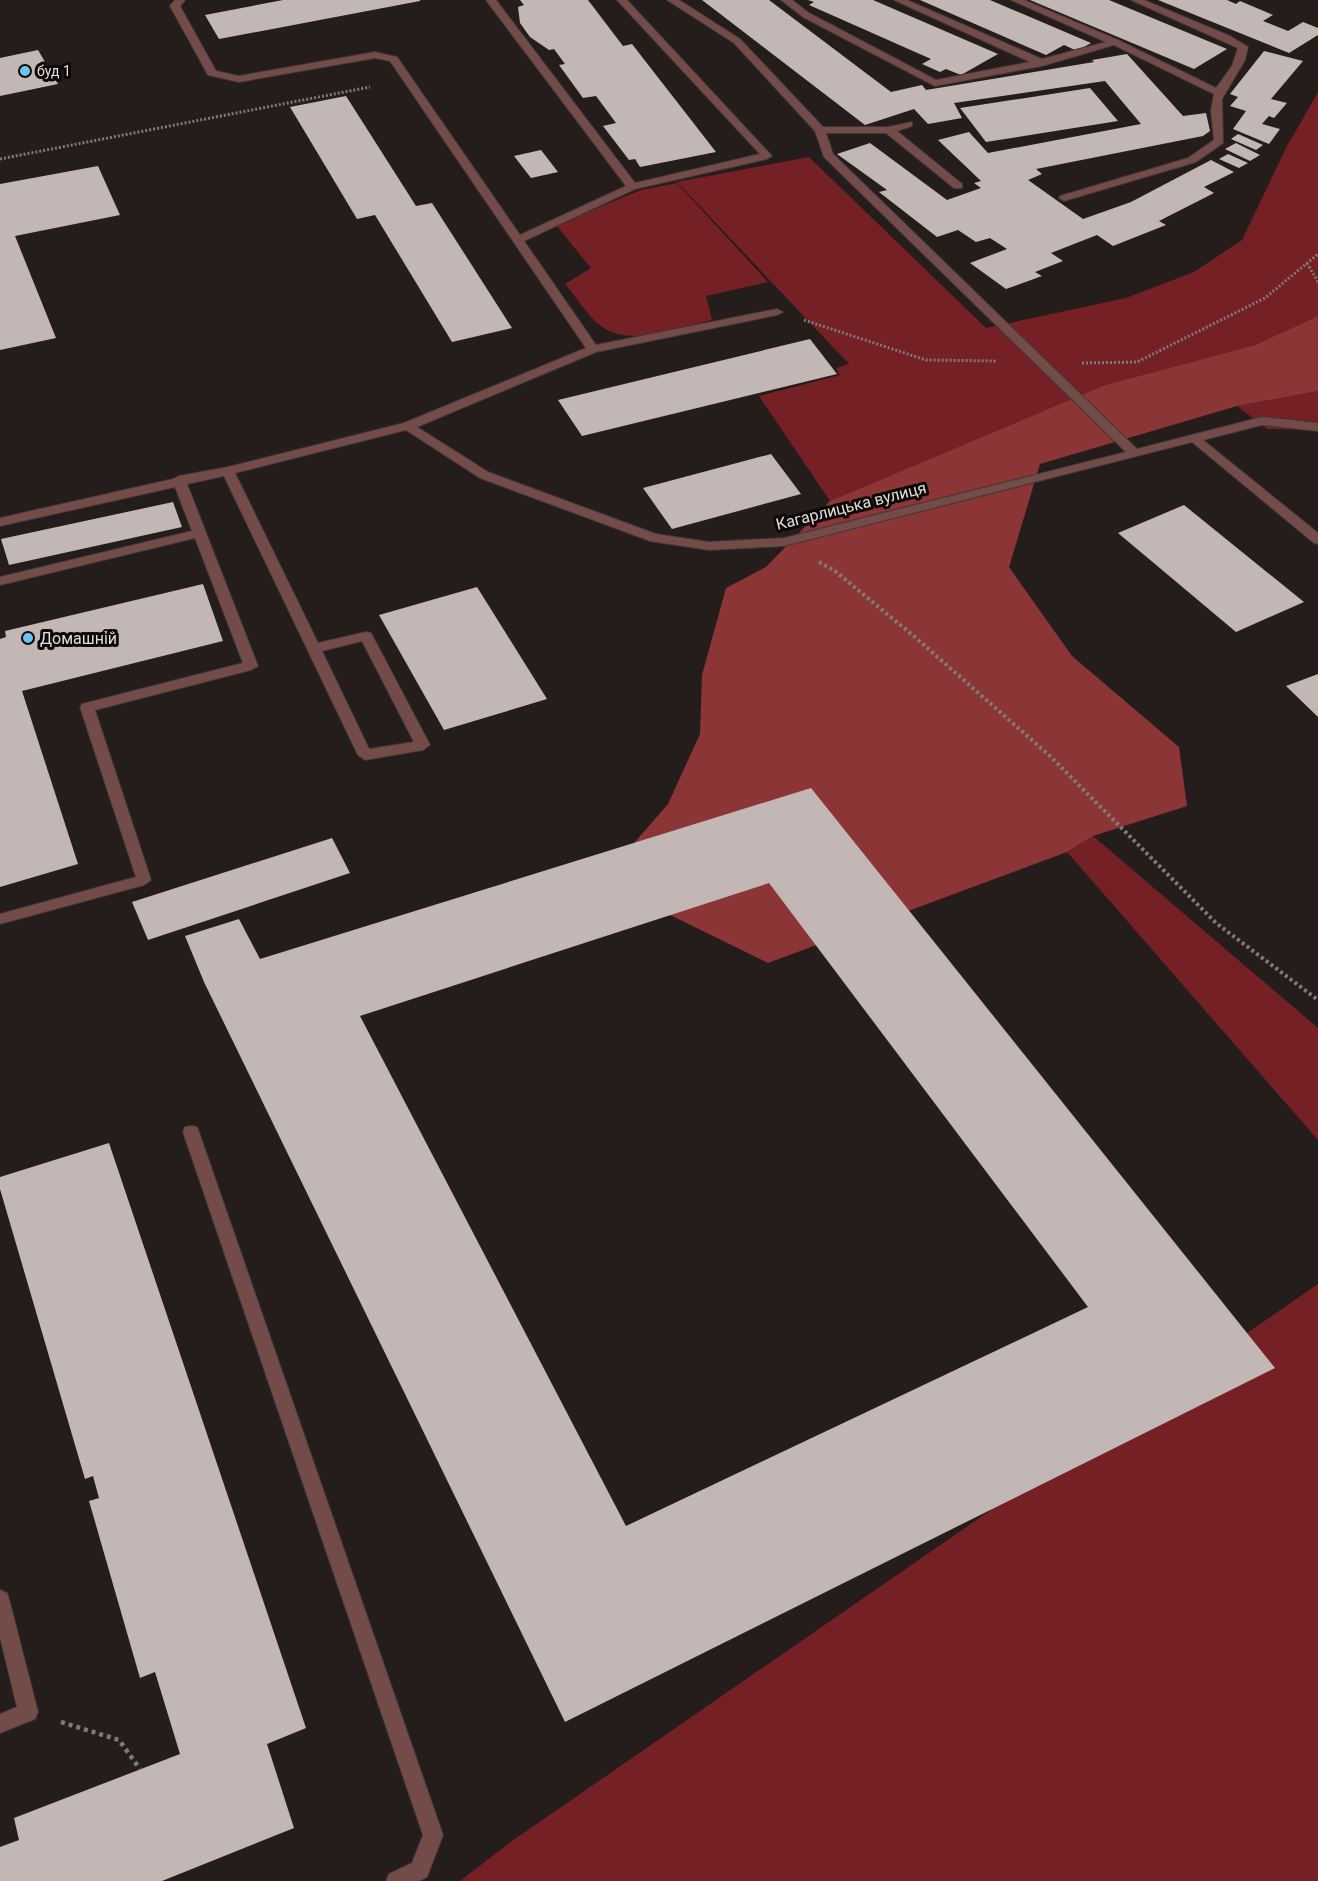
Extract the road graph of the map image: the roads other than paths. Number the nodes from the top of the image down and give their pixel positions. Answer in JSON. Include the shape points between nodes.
{"nodes":[{"id":1,"x":180,"y":0,"type":"edge"},
{"id":2,"x":491,"y":0,"type":"edge"},
{"id":3,"x":622,"y":0,"type":"edge"},
{"id":4,"x":672,"y":0,"type":"edge"},
{"id":5,"x":786,"y":0,"type":"edge"},
{"id":6,"x":899,"y":0,"type":"edge"},
{"id":7,"x":1016,"y":0,"type":"edge"},
{"id":8,"x":1136,"y":0,"type":"edge"},
{"id":9,"x":1115,"y":42,"type":"junction"},
{"id":10,"x":1042,"y":63,"type":"junction"},
{"id":11,"x":1219,"y":93,"type":"junction"},
{"id":12,"x":908,"y":124,"type":"dead end"},
{"id":13,"x":820,"y":130,"type":"junction"},
{"id":14,"x":889,"y":130,"type":"junction"},
{"id":15,"x":958,"y":186,"type":"dead end"},
{"id":16,"x":632,"y":187,"type":"junction"},
{"id":17,"x":1064,"y":198,"type":"dead end"},
{"id":18,"x":518,"y":240,"type":"junction"},
{"id":19,"x":777,"y":312,"type":"dead end"},
{"id":20,"x":593,"y":350,"type":"junction"},
{"id":21,"x":408,"y":426,"type":"junction"},
{"id":22,"x":1318,"y":427,"type":"edge"},
{"id":23,"x":1194,"y":438,"type":"junction"},
{"id":24,"x":1134,"y":453,"type":"junction"},
{"id":25,"x":228,"y":471,"type":"junction"},
{"id":26,"x":179,"y":480,"type":"junction"},
{"id":27,"x":0,"y":522,"type":"edge"},
{"id":28,"x":200,"y":533,"type":"junction"},
{"id":29,"x":1318,"y":540,"type":"edge"},
{"id":30,"x":0,"y":581,"type":"edge"},
{"id":31,"x":313,"y":649,"type":"junction"},
{"id":32,"x":0,"y":919,"type":"edge"},
{"id":33,"x":192,"y":1132,"type":"dead end"},
{"id":34,"x":0,"y":1599,"type":"edge"},
{"id":35,"x":0,"y":1724,"type":"edge"},
{"id":36,"x":396,"y":1881,"type":"edge"}],
"edges":[{"from":1,"to":18,"type":"street","via":[[175,6],[212,74],[239,79],[375,55],[393,59]]},
{"from":2,"to":16,"type":"street"},
{"from":3,"to":16,"type":"street","via":[[767,156]]},
{"from":4,"to":13,"type":"street","via":[[736,41]]},
{"from":5,"to":10,"type":"street","via":[[806,15],[935,83]]},
{"from":6,"to":10,"type":"street"},
{"from":7,"to":9,"type":"street"},
{"from":8,"to":11,"type":"street","via":[[1243,47],[1242,57]]},
{"from":9,"to":10,"type":"street"},
{"from":9,"to":11,"type":"street"},
{"from":11,"to":17,"type":"street","via":[[1219,141],[1192,160]]},
{"from":12,"to":14,"type":"street"},
{"from":13,"to":14,"type":"street"},
{"from":13,"to":24,"type":"street","via":[[828,155]]},
{"from":14,"to":15,"type":"street"},
{"from":16,"to":18,"type":"street"},
{"from":18,"to":20,"type":"street"},
{"from":19,"to":20,"type":"street"},
{"from":20,"to":21,"type":"street"},
{"from":21,"to":24,"type":"street","name":"Кагарлицька вулиця","via":[[484,475],[654,538],[709,546],[784,542]]},
{"from":21,"to":25,"type":"street"},
{"from":22,"to":23,"type":"street","name":"Кагарлицька вулиця","via":[[1262,421]]},
{"from":23,"to":24,"type":"street","name":"Кагарлицька вулиця"},
{"from":23,"to":29,"type":"street"},
{"from":25,"to":26,"type":"street"},
{"from":25,"to":31,"type":"street"},
{"from":26,"to":27,"type":"street"},
{"from":26,"to":28,"type":"street"},
{"from":28,"to":30,"type":"street"},
{"from":28,"to":32,"type":"street","via":[[251,666],[87,707],[144,880]]},
{"from":31,"to":31,"type":"street","via":[[365,755],[423,745],[366,636]]},
{"from":33,"to":36,"type":"street","via":[[433,1835],[420,1870]]},
{"from":34,"to":35,"type":"street","via":[[28,1712]]}]}
